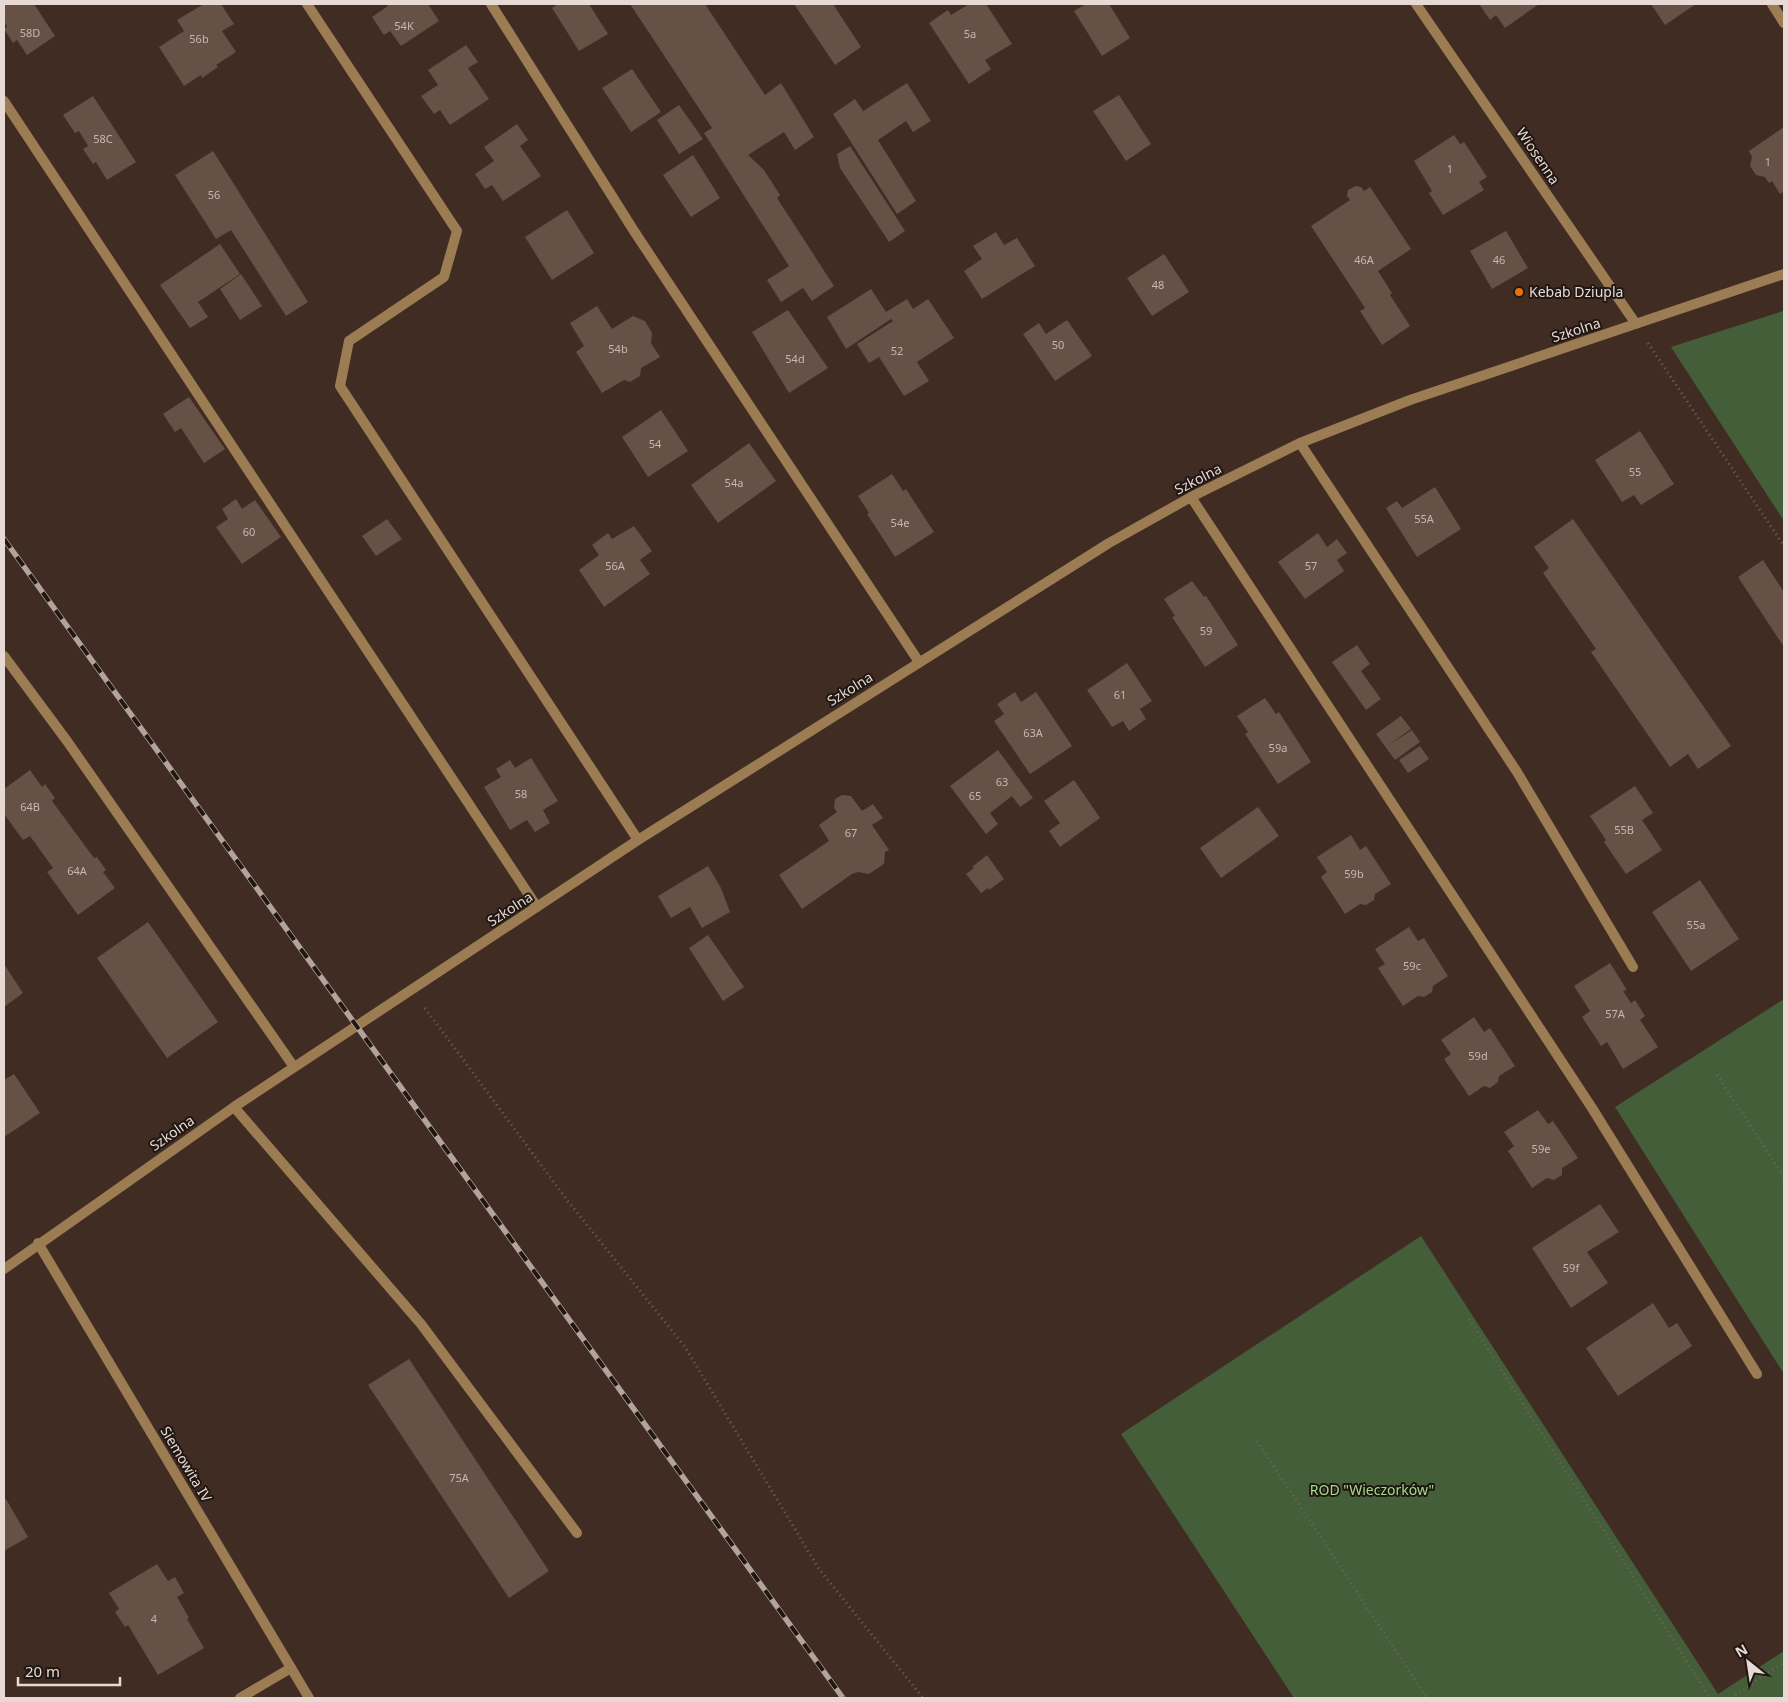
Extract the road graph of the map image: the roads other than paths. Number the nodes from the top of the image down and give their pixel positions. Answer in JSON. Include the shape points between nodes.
{"nodes":[{"id":1,"x":307,"y":4,"type":"edge"},
{"id":2,"x":490,"y":4,"type":"edge"},
{"id":3,"x":1416,"y":4,"type":"edge"},
{"id":4,"x":1772,"y":4,"type":"edge"},
{"id":5,"x":1784,"y":23,"type":"edge"},
{"id":6,"x":4,"y":101,"type":"edge"},
{"id":7,"x":1784,"y":274,"type":"edge"},
{"id":8,"x":1636,"y":324,"type":"junction"},
{"id":9,"x":1300,"y":443,"type":"junction"},
{"id":10,"x":1192,"y":497,"type":"junction"},
{"id":11,"x":4,"y":656,"type":"edge"},
{"id":12,"x":919,"y":662,"type":"junction"},
{"id":13,"x":638,"y":840,"type":"junction"},
{"id":14,"x":537,"y":907,"type":"junction"},
{"id":15,"x":1633,"y":967,"type":"dead end"},
{"id":16,"x":294,"y":1067,"type":"junction"},
{"id":17,"x":234,"y":1108,"type":"junction"},
{"id":18,"x":38,"y":1243,"type":"junction"},
{"id":19,"x":4,"y":1269,"type":"edge"},
{"id":20,"x":1757,"y":1374,"type":"dead end"},
{"id":21,"x":577,"y":1533,"type":"dead end"},
{"id":22,"x":291,"y":1668,"type":"junction"},
{"id":23,"x":240,"y":1698,"type":"edge"},
{"id":24,"x":309,"y":1698,"type":"edge"}],
"edges":[{"from":1,"to":13,"type":"street","via":[[457,231],[444,277],[349,340],[340,386]]},
{"from":2,"to":12,"type":"street","via":[[634,231]]},
{"from":3,"to":8,"type":"street","name":"Wiosenna"},
{"from":4,"to":5,"type":"street"},
{"from":6,"to":14,"type":"street"},
{"from":7,"to":8,"type":"street","name":"Szkolna"},
{"from":8,"to":9,"type":"street","name":"Szkolna","via":[[1410,400]]},
{"from":9,"to":10,"type":"street","name":"Szkolna"},
{"from":9,"to":15,"type":"street","via":[[1517,772]]},
{"from":10,"to":12,"type":"street","name":"Szkolna","via":[[1109,543]]},
{"from":10,"to":20,"type":"street","via":[[1587,1100]]},
{"from":11,"to":16,"type":"street"},
{"from":12,"to":13,"type":"street","name":"Szkolna"},
{"from":13,"to":14,"type":"street","name":"Szkolna"},
{"from":14,"to":16,"type":"street","name":"Szkolna"},
{"from":16,"to":17,"type":"street","name":"Szkolna"},
{"from":17,"to":18,"type":"street","name":"Szkolna"},
{"from":17,"to":21,"type":"street","via":[[421,1324]]},
{"from":18,"to":19,"type":"street","name":"Szkolna"},
{"from":18,"to":22,"type":"street","name":"Siemowita IV"},
{"from":22,"to":23,"type":"street"},
{"from":22,"to":24,"type":"street","name":"Siemowita IV"}]}
